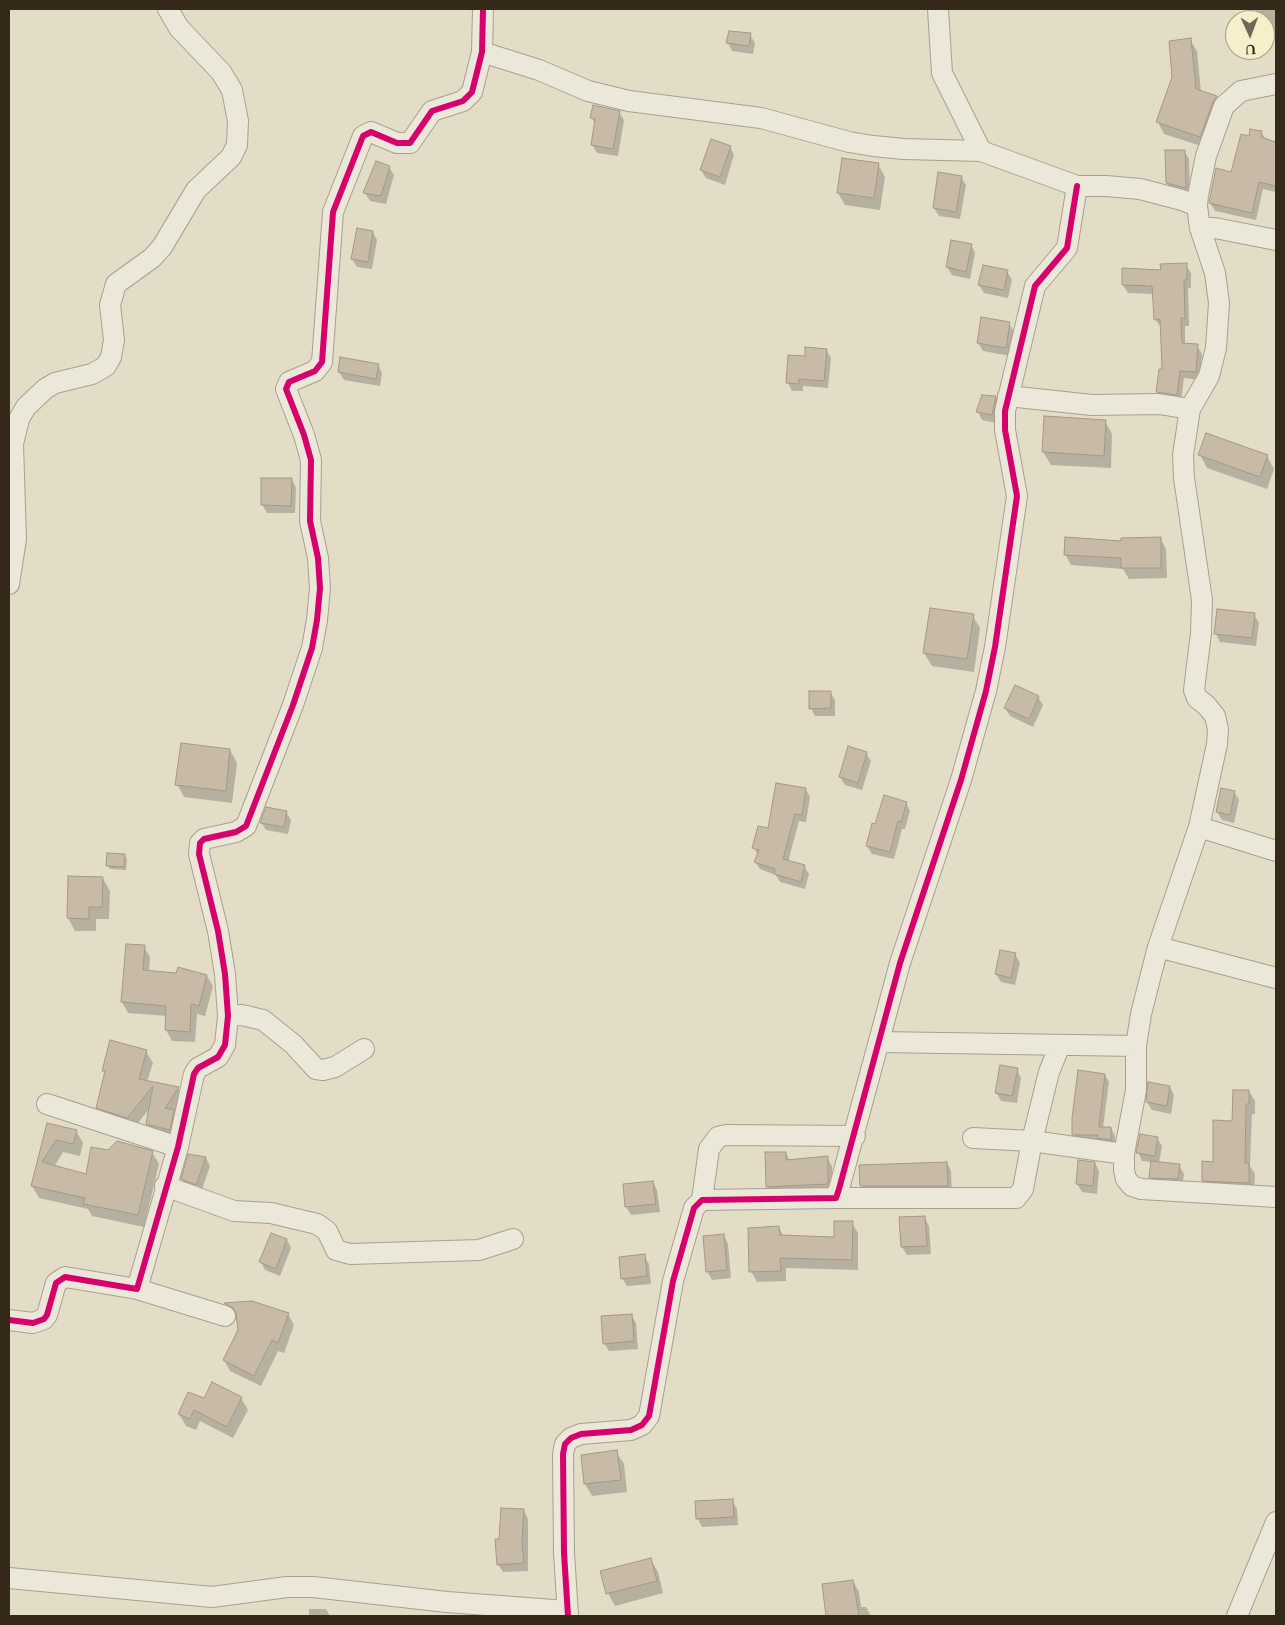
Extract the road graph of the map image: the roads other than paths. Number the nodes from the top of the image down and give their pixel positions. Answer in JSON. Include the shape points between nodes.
{"nodes":[{"id":1,"x":168,"y":9,"type":"edge"},
{"id":2,"x":483,"y":9,"type":"edge"},
{"id":3,"x":938,"y":9,"type":"edge"},
{"id":4,"x":482,"y":52,"type":"junction"},
{"id":5,"x":1276,"y":84,"type":"edge"},
{"id":6,"x":981,"y":151,"type":"junction"},
{"id":7,"x":1077,"y":186,"type":"junction"},
{"id":8,"x":1197,"y":206,"type":"junction"},
{"id":9,"x":1200,"y":228,"type":"junction"},
{"id":10,"x":1276,"y":240,"type":"edge"},
{"id":11,"x":1008,"y":396,"type":"junction"},
{"id":12,"x":1190,"y":409,"type":"junction"},
{"id":13,"x":9,"y":584,"type":"edge"},
{"id":14,"x":1198,"y":827,"type":"junction"},
{"id":15,"x":1276,"y":851,"type":"edge"},
{"id":16,"x":1158,"y":947,"type":"junction"},
{"id":17,"x":1276,"y":978,"type":"edge"},
{"id":18,"x":228,"y":1016,"type":"junction"},
{"id":19,"x":880,"y":1042,"type":"junction"},
{"id":20,"x":1060,"y":1045,"type":"junction"},
{"id":21,"x":1136,"y":1046,"type":"junction"},
{"id":22,"x":364,"y":1049,"type":"dead end"},
{"id":23,"x":46,"y":1104,"type":"dead end"},
{"id":24,"x":855,"y":1136,"type":"junction"},
{"id":25,"x":973,"y":1138,"type":"dead end"},
{"id":26,"x":1032,"y":1141,"type":"junction"},
{"id":27,"x":178,"y":1147,"type":"junction"},
{"id":28,"x":1124,"y":1154,"type":"junction"},
{"id":29,"x":166,"y":1186,"type":"junction"},
{"id":30,"x":836,"y":1198,"type":"junction"},
{"id":31,"x":1276,"y":1198,"type":"edge"},
{"id":32,"x":702,"y":1200,"type":"junction"},
{"id":33,"x":513,"y":1239,"type":"dead end"},
{"id":34,"x":138,"y":1289,"type":"junction"},
{"id":35,"x":225,"y":1316,"type":"dead end"},
{"id":36,"x":9,"y":1320,"type":"edge"},
{"id":37,"x":1276,"y":1522,"type":"edge"},
{"id":38,"x":9,"y":1578,"type":"edge"},
{"id":39,"x":568,"y":1614,"type":"edge"},
{"id":40,"x":1237,"y":1616,"type":"edge"}],
"edges":[{"from":1,"to":13,"type":"street","via":[[179,28],[221,72],[232,90],[238,121],[237,145],[232,157],[196,190],[162,247],[116,284],[110,305],[114,340],[106,366],[92,374],[45,388],[19,419],[13,444],[16,539]]},
{"from":2,"to":4,"type":"street"},
{"from":3,"to":6,"type":"street","via":[[942,73]]},
{"from":4,"to":6,"type":"street","via":[[539,70],[588,91],[629,101],[761,118],[873,146]]},
{"from":4,"to":18,"type":"street","via":[[472,92],[463,101],[432,111],[410,142],[397,143],[371,132],[363,136],[332,212],[322,362],[315,371],[289,382],[286,389],[311,460],[310,521],[320,588],[312,648],[246,826],[236,832],[204,839],[199,848],[219,940]]},
{"from":5,"to":8,"type":"street","via":[[1241,91],[1224,106],[1202,170]]},
{"from":6,"to":7,"type":"street"},
{"from":7,"to":8,"type":"street","via":[[1140,190]]},
{"from":7,"to":11,"type":"street","via":[[1067,248],[1036,286]]},
{"from":8,"to":9,"type":"street"},
{"from":9,"to":10,"type":"street"},
{"from":9,"to":12,"type":"street","via":[[1215,273],[1219,304],[1216,348],[1209,376]]},
{"from":11,"to":12,"type":"street","via":[[1092,405],[1159,404]]},
{"from":11,"to":19,"type":"street","via":[[1005,430],[1016,496],[996,647],[961,780],[900,963]]},
{"from":12,"to":14,"type":"street","via":[[1183,455],[1184,478],[1197,558],[1202,618],[1194,690],[1197,698],[1215,716],[1218,729]]},
{"from":14,"to":15,"type":"street"},
{"from":14,"to":16,"type":"street"},
{"from":16,"to":17,"type":"street"},
{"from":16,"to":21,"type":"street"},
{"from":18,"to":22,"type":"street","via":[[242,1015],[263,1020],[293,1044],[316,1069],[335,1067]]},
{"from":18,"to":27,"type":"street","via":[[222,1052],[194,1074]]},
{"from":19,"to":20,"type":"street"},
{"from":19,"to":24,"type":"street"},
{"from":20,"to":21,"type":"street"},
{"from":20,"to":26,"type":"street","via":[[1049,1072]]},
{"from":21,"to":28,"type":"street","via":[[1136,1090]]},
{"from":23,"to":27,"type":"street"},
{"from":24,"to":30,"type":"street"},
{"from":24,"to":32,"type":"street","via":[[718,1137],[709,1149]]},
{"from":25,"to":26,"type":"street"},
{"from":26,"to":28,"type":"street"},
{"from":26,"to":30,"type":"street","via":[[1023,1189],[1016,1198]]},
{"from":27,"to":29,"type":"street"},
{"from":28,"to":31,"type":"street","via":[[1126,1179],[1141,1189]]},
{"from":29,"to":33,"type":"street","via":[[234,1211],[271,1213],[317,1224],[327,1231],[336,1250],[350,1254],[479,1250]]},
{"from":29,"to":34,"type":"street"},
{"from":30,"to":32,"type":"street"},
{"from":32,"to":39,"type":"street","via":[[690,1219],[675,1270],[649,1416],[642,1425],[631,1430],[581,1434],[565,1444],[563,1513]]},
{"from":34,"to":35,"type":"street"},
{"from":34,"to":36,"type":"street","via":[[66,1277],[56,1283],[44,1318],[33,1323]]},
{"from":37,"to":40,"type":"street"},
{"from":38,"to":39,"type":"street","via":[[212,1597],[287,1587],[313,1587]]}]}
